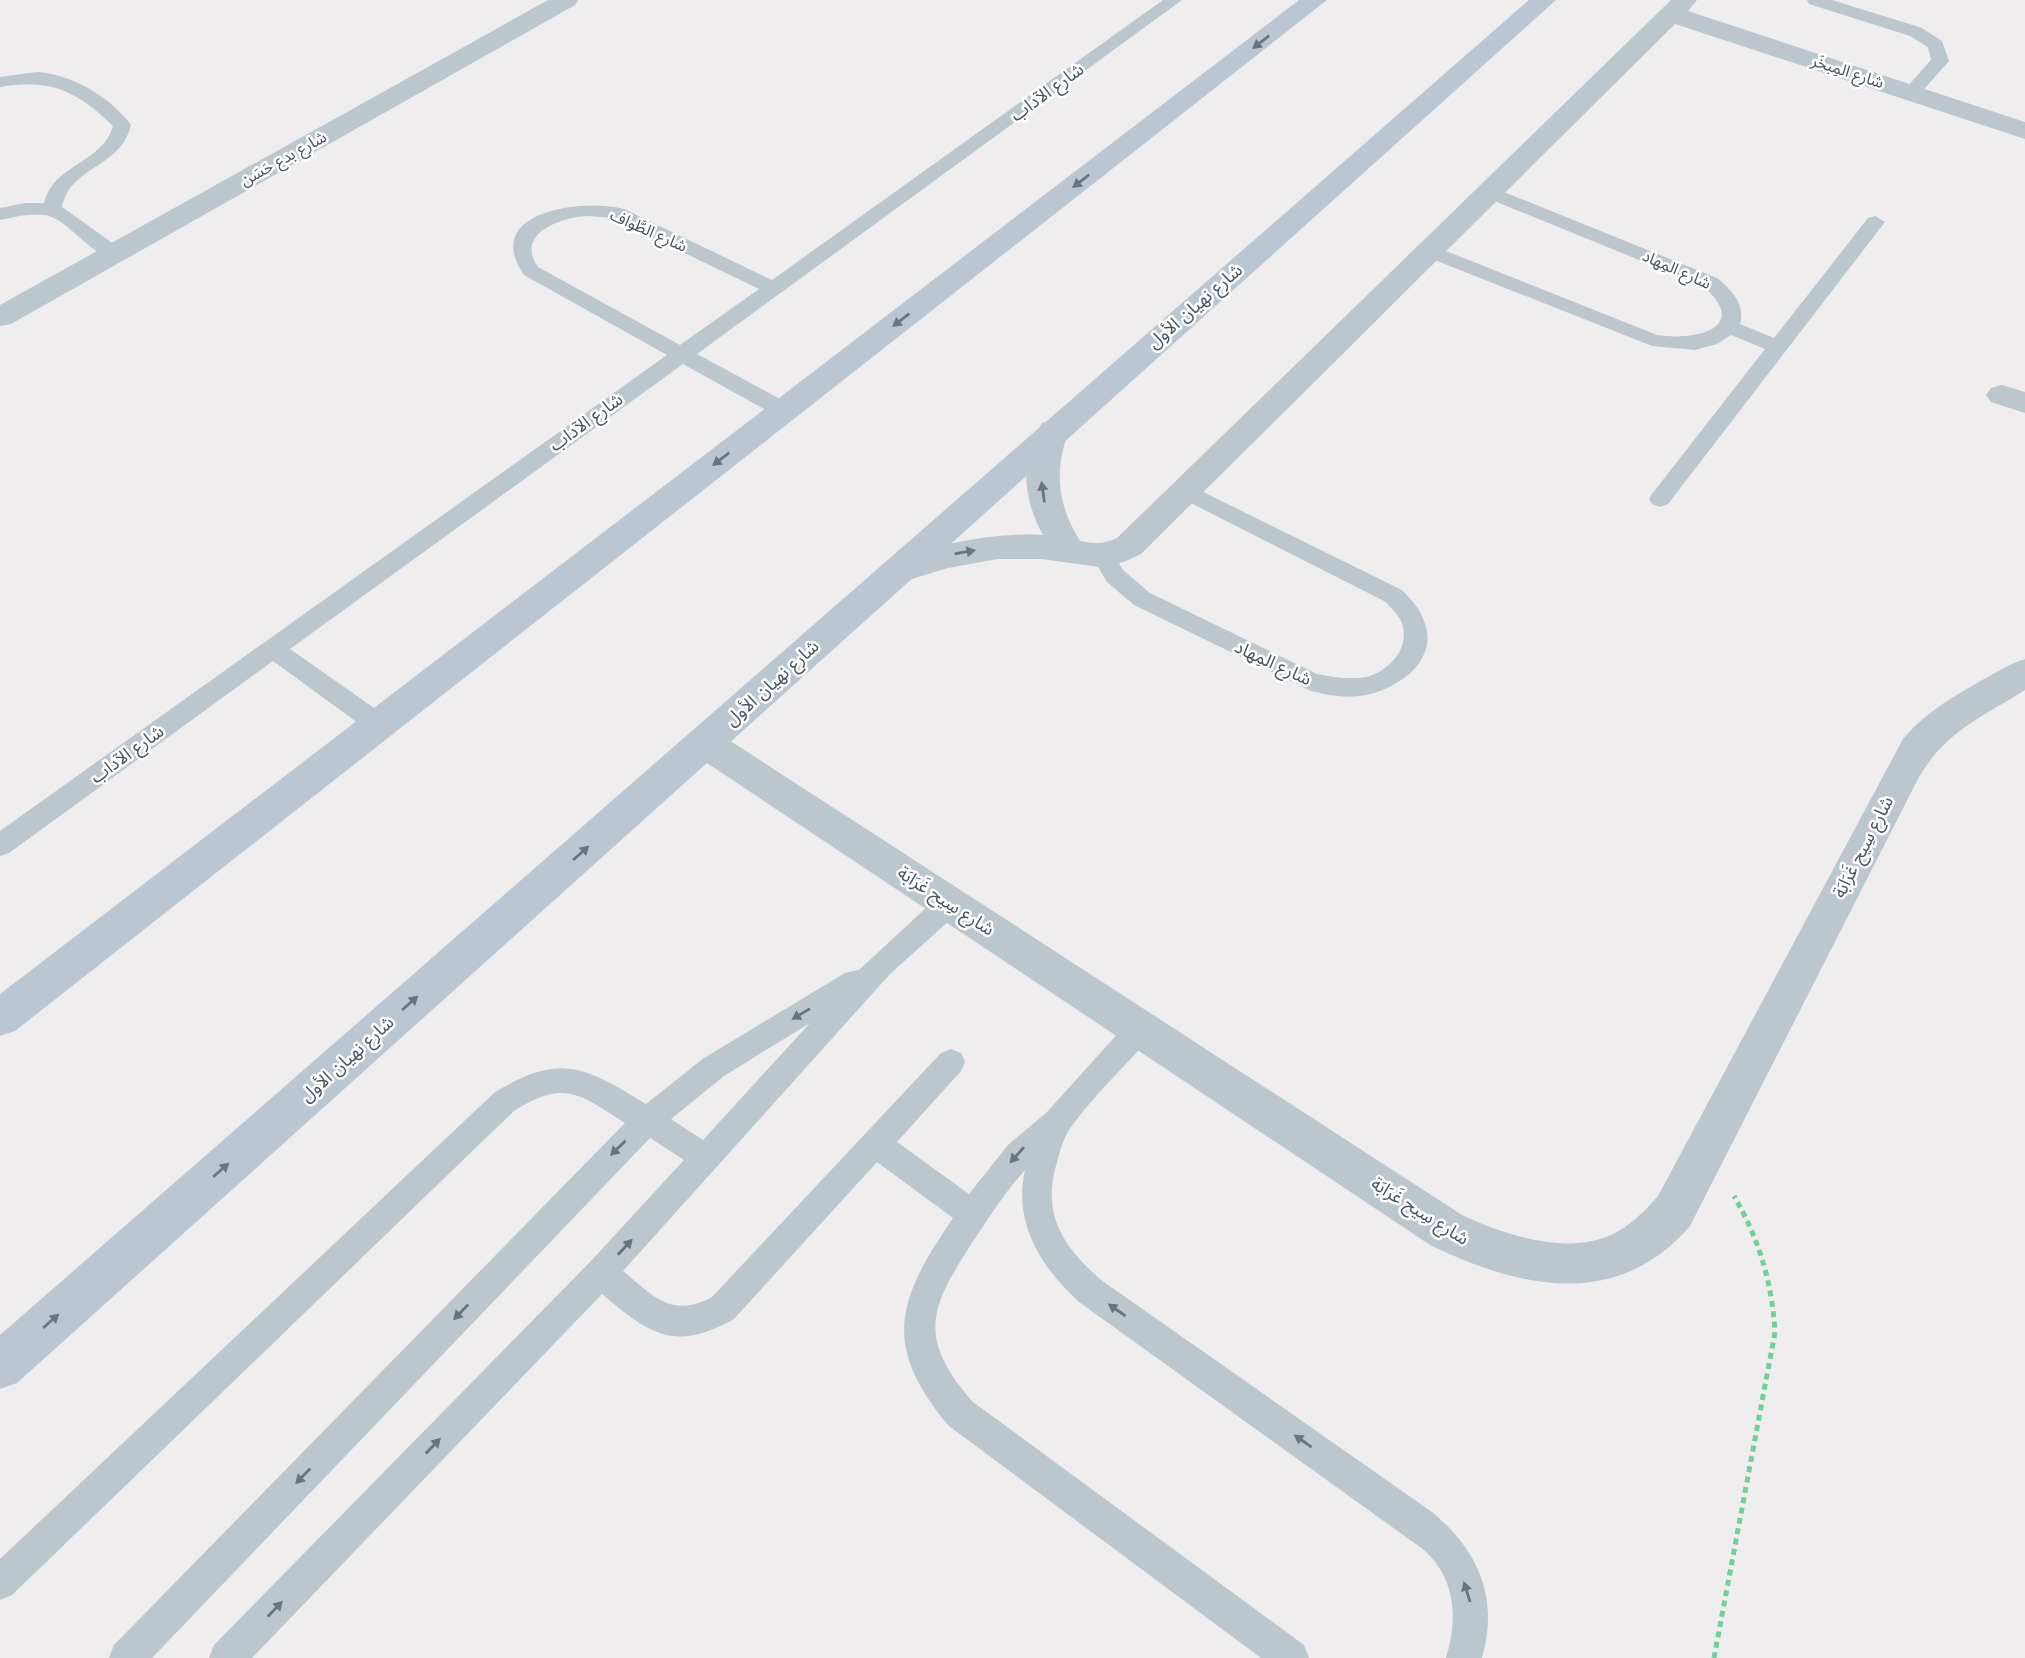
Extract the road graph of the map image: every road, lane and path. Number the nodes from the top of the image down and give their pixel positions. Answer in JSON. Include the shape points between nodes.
{"nodes":[{"id":1,"x":566,"y":0,"type":"edge"},
{"id":2,"x":1174,"y":0,"type":"edge"},
{"id":3,"x":1315,"y":0,"type":"edge"},
{"id":4,"x":1544,"y":0,"type":"edge"},
{"id":5,"x":1815,"y":0,"type":"edge"},
{"id":6,"x":1678,"y":7,"type":"edge"},
{"id":7,"x":0,"y":82,"type":"edge"},
{"id":8,"x":1912,"y":92,"type":"junction"},
{"id":9,"x":2025,"y":131,"type":"edge"},
{"id":10,"x":1489,"y":192,"type":"junction"},
{"id":11,"x":52,"y":209,"type":"junction"},
{"id":12,"x":0,"y":214,"type":"edge"},
{"id":13,"x":1875,"y":222,"type":"dead end"},
{"id":14,"x":1429,"y":251,"type":"junction"},
{"id":15,"x":114,"y":253,"type":"junction"},
{"id":16,"x":773,"y":288,"type":"junction"},
{"id":17,"x":0,"y":317,"type":"edge"},
{"id":18,"x":1729,"y":327,"type":"junction"},
{"id":19,"x":1778,"y":347,"type":"junction"},
{"id":20,"x":682,"y":353,"type":"junction"},
{"id":21,"x":783,"y":410,"type":"junction"},
{"id":22,"x":1053,"y":430,"type":"junction"},
{"id":23,"x":1185,"y":491,"type":"junction"},
{"id":24,"x":1660,"y":499,"type":"dead end"},
{"id":25,"x":1069,"y":550,"type":"junction"},
{"id":26,"x":1104,"y":556,"type":"junction"},
{"id":27,"x":899,"y":570,"type":"junction"},
{"id":28,"x":272,"y":648,"type":"junction"},
{"id":29,"x":2025,"y":672,"type":"edge"},
{"id":30,"x":378,"y":723,"type":"junction"},
{"id":31,"x":705,"y":743,"type":"junction"},
{"id":32,"x":0,"y":845,"type":"edge"},
{"id":33,"x":950,"y":904,"type":"junction"},
{"id":34,"x":880,"y":966,"type":"junction"},
{"id":35,"x":0,"y":1018,"type":"edge"},
{"id":36,"x":1140,"y":1029,"type":"junction"},
{"id":37,"x":951,"y":1062,"type":"dead end"},
{"id":38,"x":647,"y":1121,"type":"junction"},
{"id":39,"x":1056,"y":1121,"type":"junction"},
{"id":40,"x":876,"y":1143,"type":"junction"},
{"id":41,"x":1703,"y":1158,"type":"junction"},
{"id":42,"x":707,"y":1159,"type":"junction"},
{"id":43,"x":973,"y":1215,"type":"junction"},
{"id":44,"x":601,"y":1273,"type":"junction"},
{"id":45,"x":0,"y":1366,"type":"edge"},
{"id":46,"x":0,"y":1583,"type":"edge"},
{"id":47,"x":127,"y":1658,"type":"edge"},
{"id":48,"x":227,"y":1658,"type":"edge"},
{"id":49,"x":1291,"y":1658,"type":"edge"},
{"id":50,"x":1464,"y":1658,"type":"edge"},
{"id":51,"x":1714,"y":1658,"type":"edge"}],
"edges":[{"from":1,"to":15,"type":"street","name":"شارع بدع حَسَن"},
{"from":2,"to":16,"type":"lane","name":"شارع الآداب"},
{"from":3,"to":21,"type":"main road","one_way":true},
{"from":4,"to":22,"type":"main road","name":"شارع نهيان الأول"},
{"from":5,"to":8,"type":"lane","via":[[1916,32],[1936,46],[1940,61]]},
{"from":6,"to":8,"type":"street","name":"شارع المِبخَر"},
{"from":6,"to":10,"type":"street"},
{"from":7,"to":11,"type":"lane","via":[[51,79],[109,110],[122,125],[117,143],[71,174],[54,195]]},
{"from":8,"to":9,"type":"street","name":"شارع المِبخَر"},
{"from":10,"to":14,"type":"street"},
{"from":10,"to":18,"type":"lane","name":"شارع المِهاد","via":[[1710,282],[1729,299],[1733,309]]},
{"from":11,"to":12,"type":"lane","via":[[25,208]]},
{"from":11,"to":15,"type":"lane"},
{"from":13,"to":19,"type":"lane"},
{"from":14,"to":18,"type":"lane","via":[[1652,340],[1697,343],[1721,335]]},
{"from":14,"to":23,"type":"street"},
{"from":15,"to":17,"type":"street","name":"شارع بدع حَسَن"},
{"from":16,"to":20,"type":"lane","name":"شارع الآداب"},
{"from":16,"to":20,"type":"lane","name":"شارع الطَّواف","via":[[617,213],[587,209],[557,215],[524,236],[520,255],[531,271]]},
{"from":18,"to":19,"type":"lane"},
{"from":19,"to":24,"type":"lane"},
{"from":20,"to":21,"type":"lane"},
{"from":20,"to":28,"type":"lane","name":"شارع الآداب"},
{"from":21,"to":30,"type":"main road","one_way":true},
{"from":25,"to":22,"type":"street","one_way":true,"via":[[1044,502],[1041,477]]},
{"from":22,"to":27,"type":"main road","name":"شارع نهيان الأول"},
{"from":23,"to":26,"type":"street","via":[[1129,546]]},
{"from":23,"to":26,"type":"lane","name":"شارع المِهاد","via":[[1394,596],[1413,622],[1416,636],[1407,663],[1366,686],[1311,682],[1142,598],[1115,576]]},
{"from":25,"to":26,"type":"street"},
{"from":27,"to":25,"type":"street","one_way":true,"via":[[931,559],[999,547]]},
{"from":27,"to":31,"type":"main road","name":"شارع نهيان الأول"},
{"from":28,"to":30,"type":"lane"},
{"from":28,"to":32,"type":"lane","name":"شارع الآداب"},
{"from":29,"to":41,"type":"street","name":"شارع سِيح غَرَابَة","via":[[1940,722],[1913,751]]},
{"from":30,"to":35,"type":"main road"},
{"from":31,"to":33,"type":"street","name":"شارع سِيح غَرَابَة"},
{"from":45,"to":31,"type":"main road","name":"شارع نهيان الأول","one_way":true},
{"from":33,"to":34,"type":"lane"},
{"from":33,"to":36,"type":"street","name":"شارع سِيح غَرَابَة"},
{"from":34,"to":38,"type":"lane","one_way":true,"via":[[714,1067]]},
{"from":34,"to":42,"type":"lane"},
{"from":36,"to":39,"type":"lane"},
{"from":36,"to":41,"type":"street","name":"شارع سِيح غَرَابَة","via":[[1446,1230],[1516,1259],[1551,1264],[1587,1262],[1622,1252],[1651,1235],[1674,1211]]},
{"from":37,"to":40,"type":"lane"},
{"from":38,"to":42,"type":"lane"},
{"from":38,"to":46,"type":"lane","via":[[587,1083],[571,1080],[539,1083],[504,1102]]},
{"from":38,"to":47,"type":"lane","one_way":true},
{"from":39,"to":43,"type":"lane","one_way":true,"via":[[1013,1158]]},
{"from":50,"to":39,"type":"lane","one_way":true,"via":[[1471,1639],[1472,1607],[1462,1575],[1445,1546],[1090,1291],[1055,1256],[1037,1207],[1037,1180]]},
{"from":40,"to":43,"type":"lane"},
{"from":40,"to":44,"type":"lane","via":[[710,1317],[693,1323],[662,1320]]},
{"from":41,"to":51,"type":"path","via":[[1727,1185],[1761,1248],[1775,1313]]},
{"from":44,"to":42,"type":"lane","one_way":true},
{"from":43,"to":49,"type":"lane","via":[[930,1280],[921,1308],[919,1337],[940,1392],[961,1414]]},
{"from":48,"to":44,"type":"lane","one_way":true}]}
